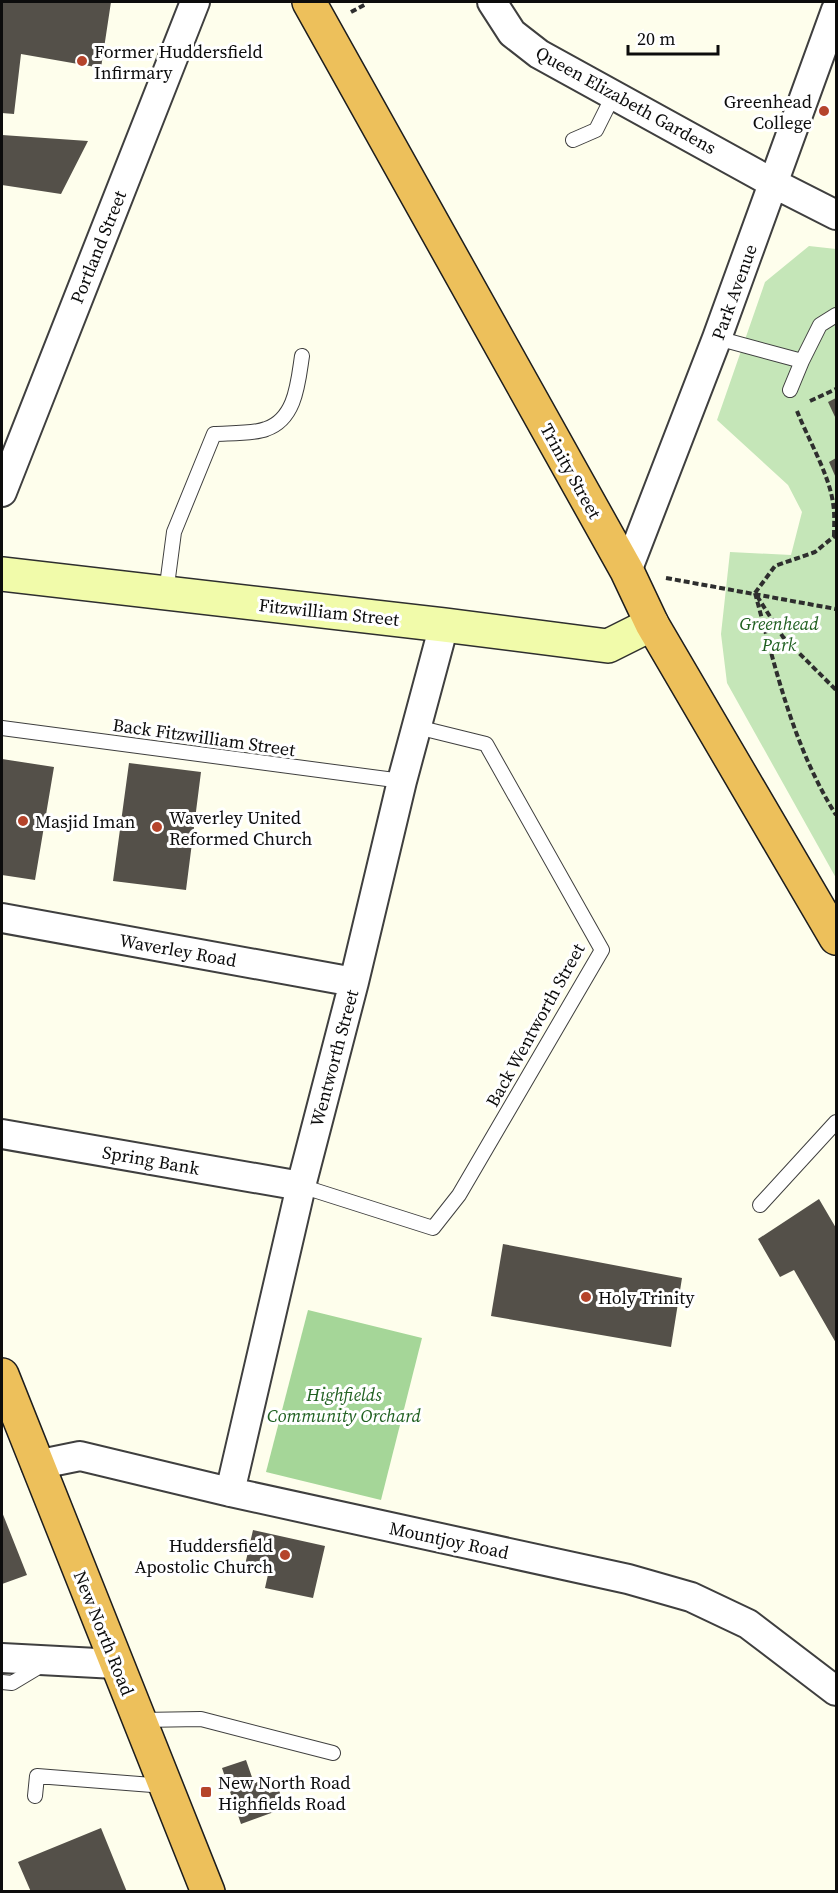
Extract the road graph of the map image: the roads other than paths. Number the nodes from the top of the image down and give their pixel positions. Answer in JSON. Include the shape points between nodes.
{"nodes":[{"id":1,"x":195,"y":2,"type":"edge"},
{"id":2,"x":309,"y":2,"type":"edge"},
{"id":3,"x":492,"y":2,"type":"edge"},
{"id":4,"x":837,"y":10,"type":"edge"},
{"id":5,"x":614,"y":94,"type":"junction"},
{"id":6,"x":573,"y":140,"type":"dead end"},
{"id":7,"x":773,"y":183,"type":"junction"},
{"id":8,"x":837,"y":215,"type":"edge"},
{"id":9,"x":837,"y":315,"type":"edge"},
{"id":10,"x":717,"y":338,"type":"junction"},
{"id":11,"x":302,"y":356,"type":"dead end"},
{"id":12,"x":802,"y":361,"type":"junction"},
{"id":13,"x":790,"y":390,"type":"road end"},
{"id":14,"x":2,"y":492,"type":"edge"},
{"id":15,"x":627,"y":571,"type":"junction"},
{"id":16,"x":2,"y":574,"type":"edge"},
{"id":17,"x":166,"y":593,"type":"junction"},
{"id":18,"x":652,"y":624,"type":"junction"},
{"id":19,"x":444,"y":625,"type":"junction"},
{"id":20,"x":417,"y":727,"type":"junction"},
{"id":21,"x":2,"y":728,"type":"edge"},
{"id":22,"x":402,"y":781,"type":"junction"},
{"id":23,"x":2,"y":918,"type":"edge"},
{"id":24,"x":837,"y":938,"type":"edge"},
{"id":25,"x":354,"y":982,"type":"junction"},
{"id":26,"x":837,"y":1122,"type":"edge"},
{"id":27,"x":2,"y":1134,"type":"edge"},
{"id":28,"x":301,"y":1186,"type":"junction"},
{"id":29,"x":760,"y":1205,"type":"dead end"},
{"id":30,"x":2,"y":1374,"type":"edge"},
{"id":31,"x":36,"y":1465,"type":"junction"},
{"id":32,"x":230,"y":1492,"type":"junction"},
{"id":33,"x":2,"y":1658,"type":"edge"},
{"id":34,"x":49,"y":1661,"type":"junction"},
{"id":35,"x":116,"y":1664,"type":"junction"},
{"id":36,"x":2,"y":1682,"type":"edge"},
{"id":37,"x":837,"y":1690,"type":"edge"},
{"id":38,"x":139,"y":1720,"type":"junction"},
{"id":39,"x":333,"y":1752,"type":"dead end"},
{"id":40,"x":165,"y":1786,"type":"junction"},
{"id":41,"x":35,"y":1796,"type":"dead end"},
{"id":42,"x":208,"y":1892,"type":"edge"}],
"edges":[{"from":1,"to":14,"type":"street","name":"Portland Street"},
{"from":2,"to":15,"type":"highway","name":"Trinity Street"},
{"from":3,"to":5,"type":"street","name":"Queen Elizabeth Gardens","via":[[512,33],[539,54]]},
{"from":4,"to":7,"type":"street","name":"Park Avenue"},
{"from":5,"to":6,"type":"lane","via":[[596,130]]},
{"from":5,"to":7,"type":"street","name":"Queen Elizabeth Gardens"},
{"from":7,"to":8,"type":"street","name":"Queen Elizabeth Gardens"},
{"from":7,"to":10,"type":"street","name":"Park Avenue"},
{"from":9,"to":12,"type":"lane","via":[[820,325]]},
{"from":10,"to":12,"type":"lane"},
{"from":10,"to":15,"type":"street","name":"Park Avenue"},
{"from":11,"to":17,"type":"lane","via":[[295,397],[285,417],[267,429],[214,434],[174,532]]},
{"from":12,"to":13,"type":"lane"},
{"from":15,"to":18,"type":"highway","name":"Trinity Street"},
{"from":16,"to":17,"type":"street","name":"Fitzwilliam Street"},
{"from":17,"to":19,"type":"street","name":"Fitzwilliam Street"},
{"from":18,"to":19,"type":"street","name":"Fitzwilliam Street","via":[[608,646]]},
{"from":18,"to":24,"type":"highway","name":"Trinity Street"},
{"from":19,"to":20,"type":"street","name":"Wentworth Street"},
{"from":20,"to":22,"type":"street","name":"Wentworth Street"},
{"from":20,"to":28,"type":"lane","name":"Back Wentworth Street","via":[[486,744],[602,950],[459,1195],[433,1228]]},
{"from":21,"to":22,"type":"lane","name":"Back Fitzwilliam Street"},
{"from":22,"to":25,"type":"street","name":"Wentworth Street"},
{"from":23,"to":25,"type":"street","name":"Waverley Road"},
{"from":25,"to":28,"type":"street","name":"Wentworth Street"},
{"from":26,"to":29,"type":"lane"},
{"from":27,"to":28,"type":"street","name":"Spring Bank"},
{"from":28,"to":32,"type":"street","name":"Wentworth Street"},
{"from":30,"to":31,"type":"highway","name":"New North Road"},
{"from":31,"to":32,"type":"street","name":"Mountjoy Road","via":[[80,1456]]},
{"from":31,"to":35,"type":"highway","name":"New North Road"},
{"from":32,"to":37,"type":"street","name":"Mountjoy Road","via":[[628,1579],[691,1597],[747,1624]]},
{"from":33,"to":34,"type":"street"},
{"from":34,"to":35,"type":"street"},
{"from":34,"to":36,"type":"lane","via":[[12,1683]]},
{"from":35,"to":38,"type":"highway","name":"New North Road"},
{"from":38,"to":39,"type":"lane","via":[[201,1719]]},
{"from":38,"to":40,"type":"highway","name":"New North Road"},
{"from":40,"to":41,"type":"lane","via":[[37,1776]]},
{"from":40,"to":42,"type":"highway","name":"New North Road"}]}
